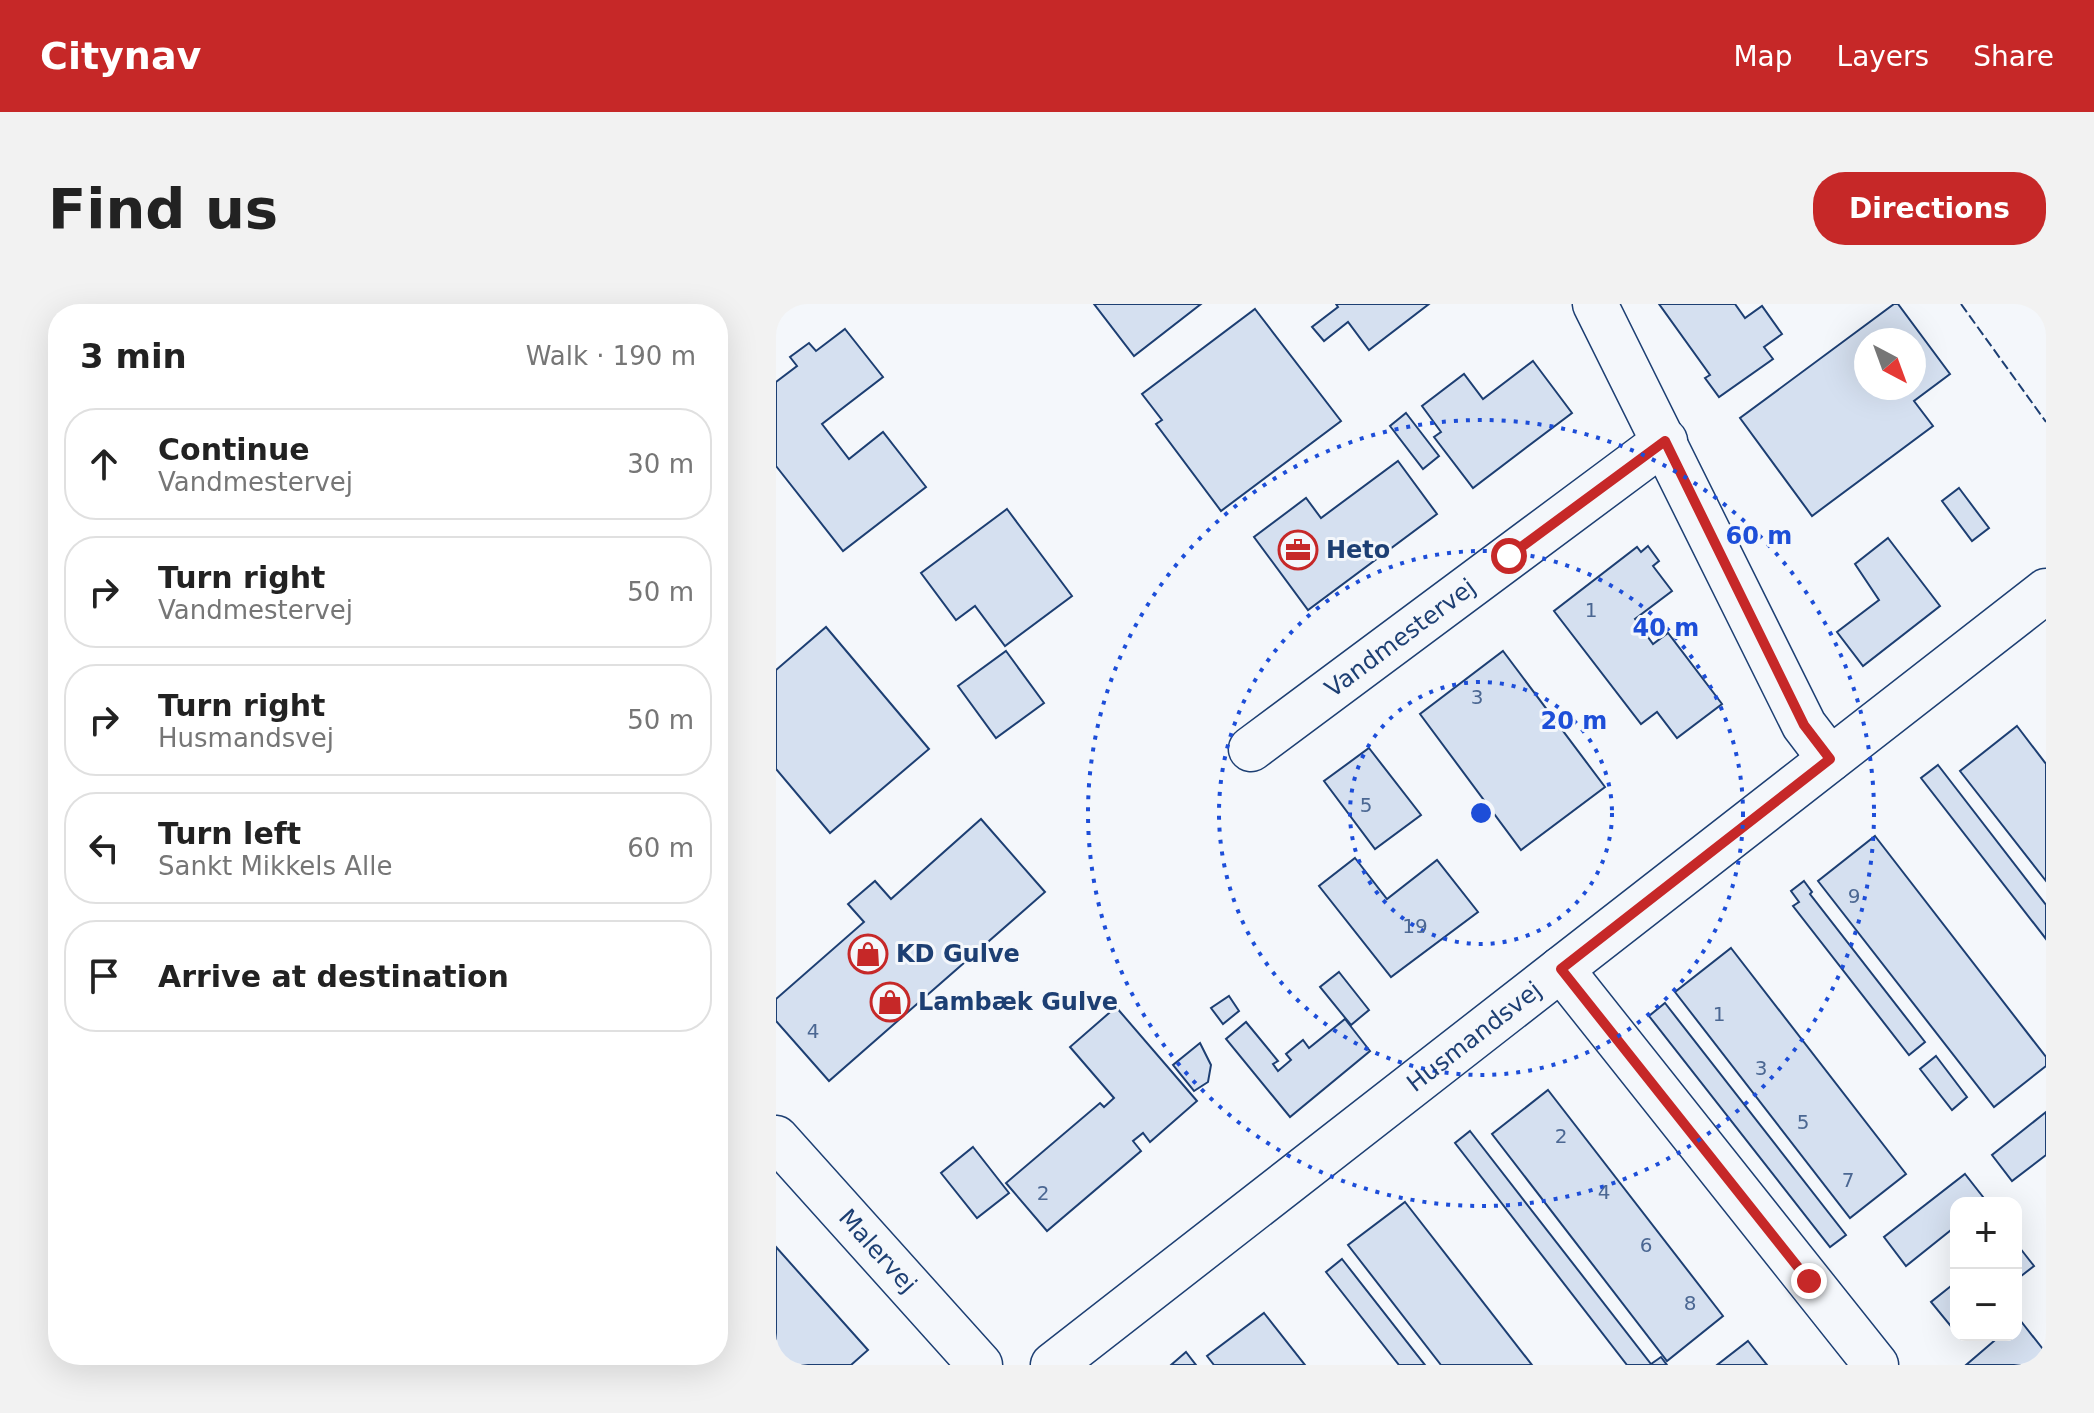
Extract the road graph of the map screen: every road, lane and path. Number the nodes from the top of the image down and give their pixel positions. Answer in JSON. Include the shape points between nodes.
{"nodes":[{"id":1,"x":1595,"y":304,"type":"edge"},
{"id":2,"x":1665,"y":441,"type":"junction"},
{"id":3,"x":2046,"y":591,"type":"edge"},
{"id":4,"x":1251,"y":749,"type":"dead end"},
{"id":5,"x":1830,"y":759,"type":"junction"},
{"id":6,"x":1561,"y":969,"type":"junction"},
{"id":7,"x":776,"y":1138,"type":"edge"},
{"id":8,"x":980,"y":1365,"type":"edge"},
{"id":9,"x":1053,"y":1365,"type":"edge"},
{"id":10,"x":1876,"y":1365,"type":"edge"}],
"edges":[{"from":1,"to":2,"type":"street"},
{"from":2,"to":4,"type":"street","name":"Vandmestervej"},
{"from":2,"to":5,"type":"street","via":[[1804,725]]},
{"from":3,"to":5,"type":"street","name":"Husmandsvej"},
{"from":5,"to":6,"type":"street","name":"Husmandsvej"},
{"from":6,"to":9,"type":"street","name":"Husmandsvej"},
{"from":6,"to":10,"type":"street"},
{"from":7,"to":8,"type":"street","name":"Malervej"}]}
